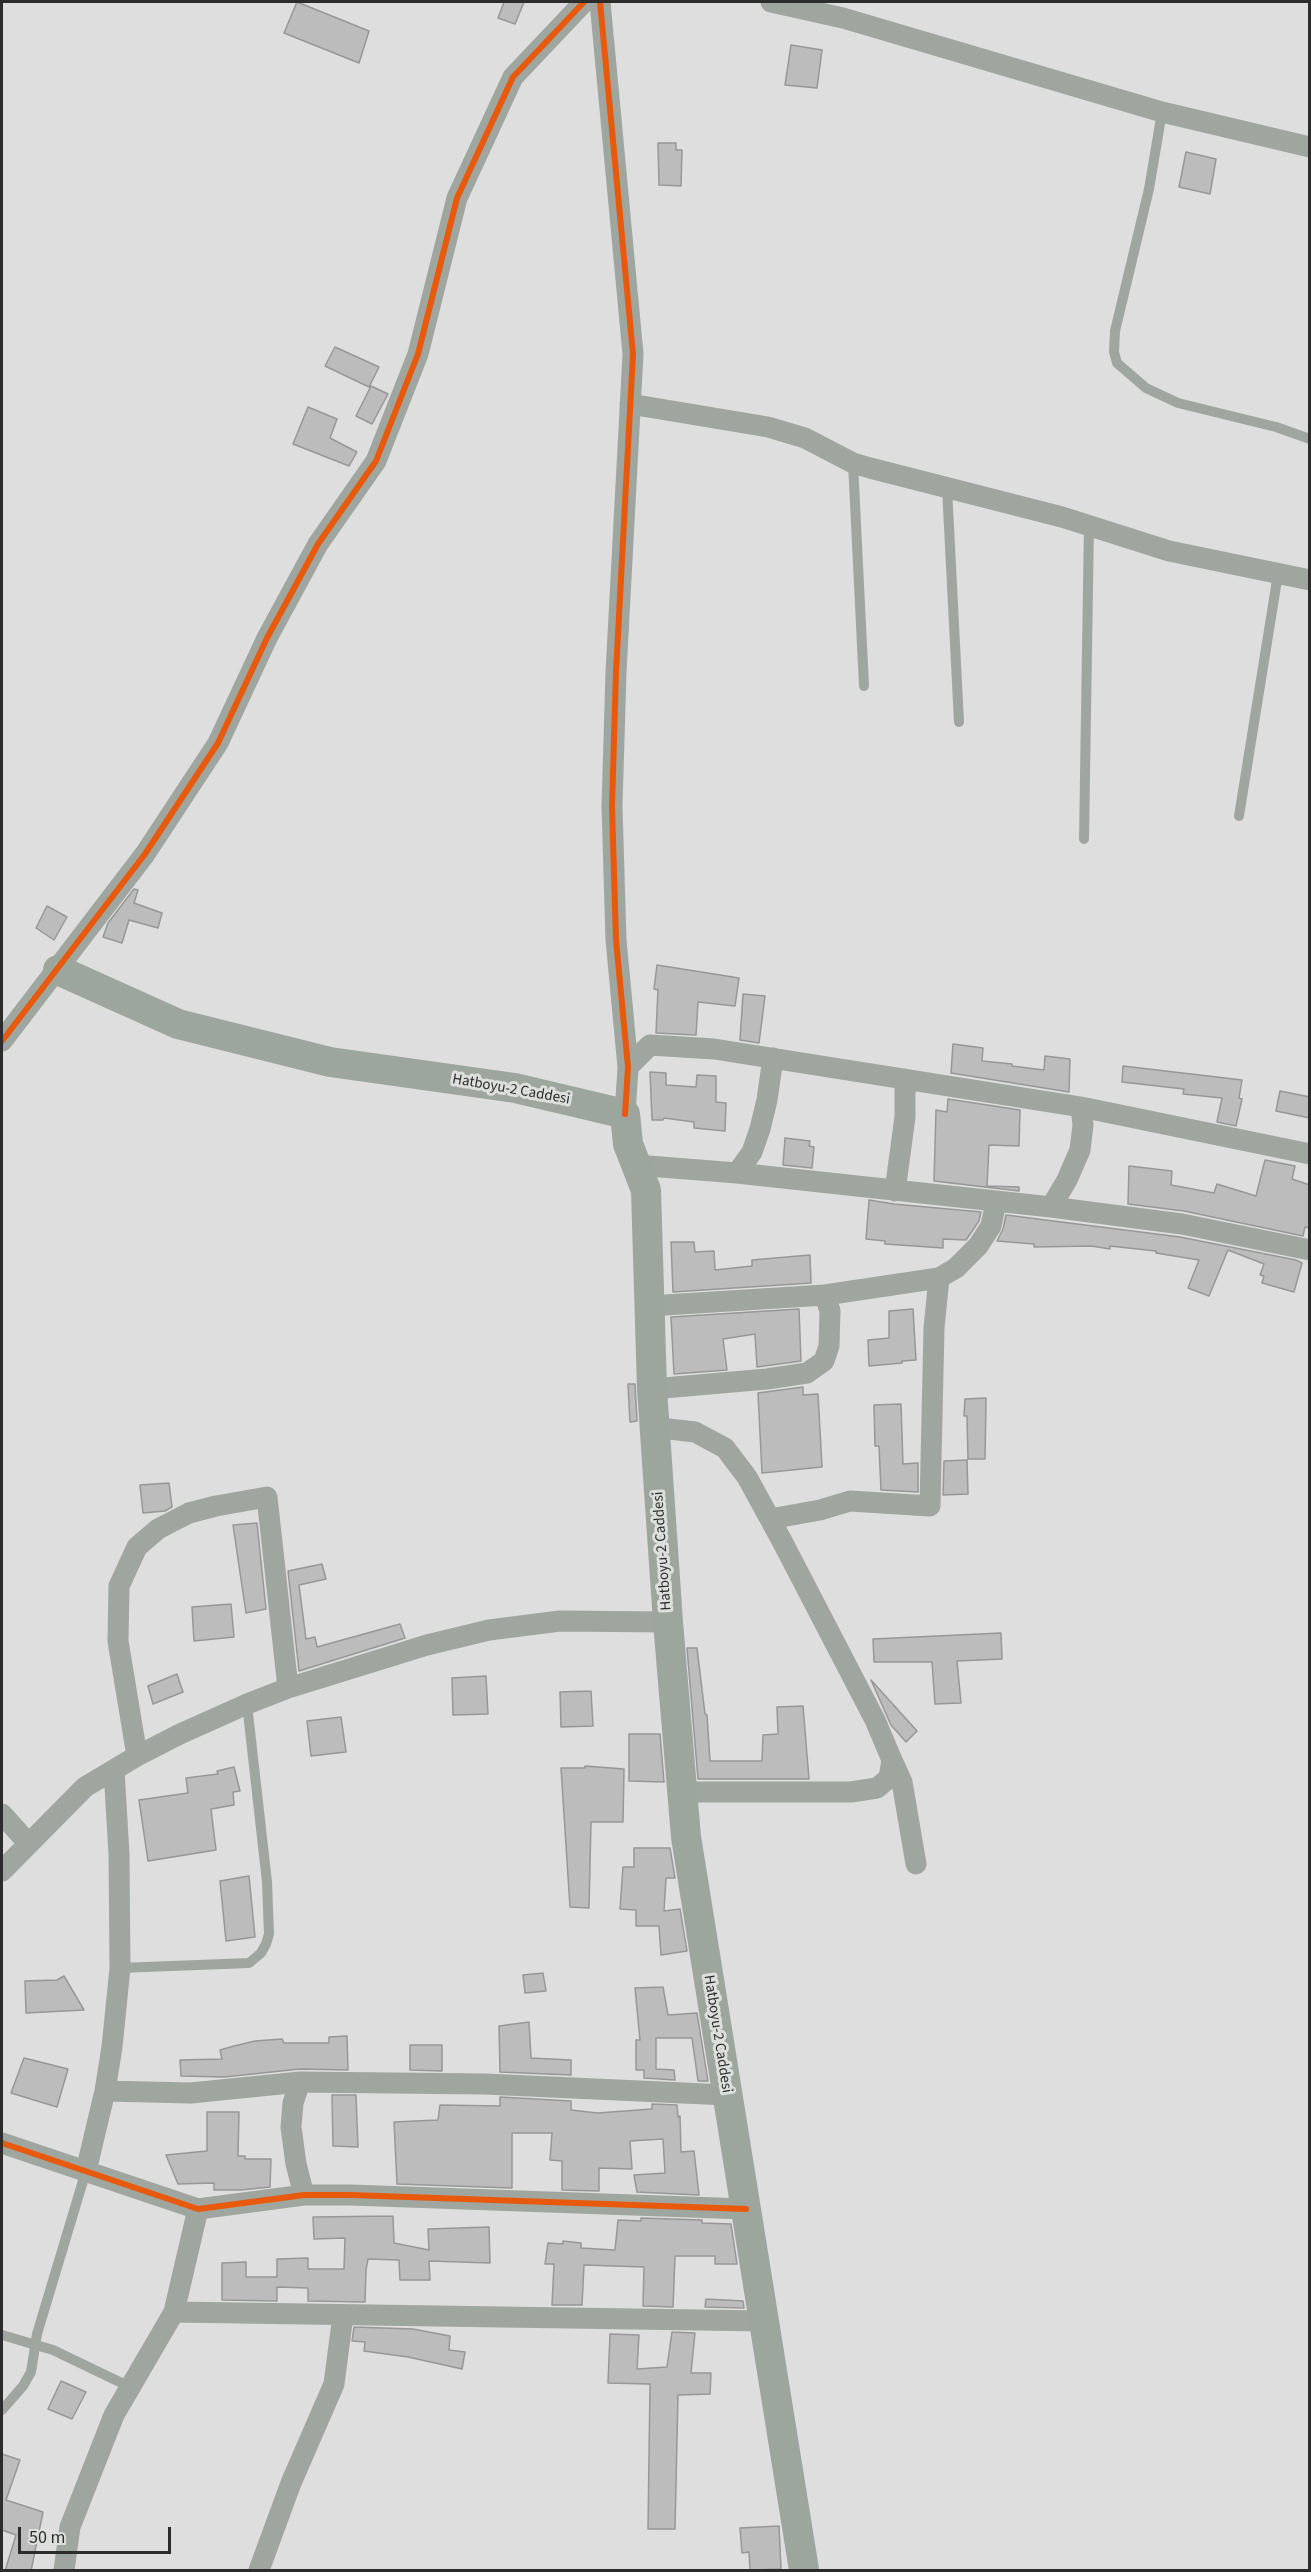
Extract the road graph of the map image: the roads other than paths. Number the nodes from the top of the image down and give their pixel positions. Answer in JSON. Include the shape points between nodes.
{"nodes":[{"id":1,"x":584,"y":2,"type":"edge"},
{"id":2,"x":600,"y":2,"type":"edge"},
{"id":3,"x":771,"y":2,"type":"edge"},
{"id":4,"x":1161,"y":112,"type":"junction"},
{"id":5,"x":1310,"y":147,"type":"edge"},
{"id":6,"x":630,"y":404,"type":"junction"},
{"id":7,"x":1310,"y":439,"type":"edge"},
{"id":8,"x":853,"y":463,"type":"junction"},
{"id":9,"x":947,"y":488,"type":"junction"},
{"id":10,"x":1089,"y":525,"type":"junction"},
{"id":11,"x":1278,"y":574,"type":"junction"},
{"id":12,"x":1310,"y":580,"type":"edge"},
{"id":13,"x":864,"y":686,"type":"dead end"},
{"id":14,"x":959,"y":722,"type":"dead end"},
{"id":15,"x":1239,"y":816,"type":"dead end"},
{"id":16,"x":1084,"y":839,"type":"dead end"},
{"id":17,"x":58,"y":970,"type":"junction"},
{"id":18,"x":2,"y":1041,"type":"edge"},
{"id":19,"x":773,"y":1058,"type":"junction"},
{"id":20,"x":628,"y":1067,"type":"junction"},
{"id":21,"x":905,"y":1079,"type":"junction"},
{"id":22,"x":1081,"y":1107,"type":"junction"},
{"id":23,"x":625,"y":1114,"type":"junction"},
{"id":24,"x":1310,"y":1154,"type":"edge"},
{"id":25,"x":636,"y":1165,"type":"junction"},
{"id":26,"x":737,"y":1173,"type":"junction"},
{"id":27,"x":895,"y":1191,"type":"junction"},
{"id":28,"x":996,"y":1202,"type":"junction"},
{"id":29,"x":1051,"y":1207,"type":"junction"},
{"id":30,"x":1310,"y":1250,"type":"edge"},
{"id":31,"x":939,"y":1278,"type":"junction"},
{"id":32,"x":825,"y":1295,"type":"junction"},
{"id":33,"x":649,"y":1306,"type":"junction"},
{"id":34,"x":652,"y":1389,"type":"junction"},
{"id":35,"x":656,"y":1430,"type":"junction"},
{"id":36,"x":770,"y":1519,"type":"junction"},
{"id":37,"x":668,"y":1622,"type":"junction"},
{"id":38,"x":288,"y":1688,"type":"junction"},
{"id":39,"x":247,"y":1704,"type":"junction"},
{"id":40,"x":137,"y":1756,"type":"junction"},
{"id":41,"x":892,"y":1760,"type":"junction"},
{"id":42,"x":114,"y":1770,"type":"junction"},
{"id":43,"x":682,"y":1792,"type":"junction"},
{"id":44,"x":2,"y":1814,"type":"edge"},
{"id":45,"x":28,"y":1843,"type":"junction"},
{"id":46,"x":916,"y":1863,"type":"dead end"},
{"id":47,"x":2,"y":1871,"type":"edge"},
{"id":48,"x":120,"y":1968,"type":"junction"},
{"id":49,"x":300,"y":2082,"type":"junction"},
{"id":50,"x":105,"y":2091,"type":"junction"},
{"id":51,"x":727,"y":2095,"type":"junction"},
{"id":52,"x":2,"y":2143,"type":"edge"},
{"id":53,"x":86,"y":2171,"type":"junction"},
{"id":54,"x":304,"y":2196,"type":"junction"},
{"id":55,"x":198,"y":2209,"type":"junction"},
{"id":56,"x":746,"y":2209,"type":"junction"},
{"id":57,"x":174,"y":2312,"type":"junction"},
{"id":58,"x":343,"y":2315,"type":"junction"},
{"id":59,"x":765,"y":2321,"type":"junction"},
{"id":60,"x":2,"y":2335,"type":"edge"},
{"id":61,"x":36,"y":2344,"type":"junction"},
{"id":62,"x":130,"y":2387,"type":"junction"},
{"id":63,"x":2,"y":2410,"type":"edge"},
{"id":64,"x":64,"y":2571,"type":"edge"},
{"id":65,"x":259,"y":2571,"type":"edge"},
{"id":66,"x":804,"y":2571,"type":"edge"}],
"edges":[{"from":1,"to":17,"type":"street","via":[[513,77],[457,198],[418,354],[376,460],[318,544],[267,638],[218,743],[145,854]]},
{"from":2,"to":6,"type":"street","via":[[633,354]]},
{"from":3,"to":4,"type":"street","via":[[843,18]]},
{"from":4,"to":5,"type":"street"},
{"from":4,"to":7,"type":"lane","via":[[1149,189],[1115,331],[1117,363],[1146,388],[1178,404]]},
{"from":6,"to":8,"type":"street","via":[[778,429]]},
{"from":6,"to":20,"type":"street","via":[[612,806],[616,940]]},
{"from":8,"to":9,"type":"street"},
{"from":8,"to":13,"type":"lane"},
{"from":9,"to":10,"type":"street"},
{"from":9,"to":14,"type":"lane"},
{"from":10,"to":11,"type":"street","via":[[1169,551]]},
{"from":10,"to":16,"type":"lane"},
{"from":11,"to":12,"type":"street"},
{"from":11,"to":15,"type":"lane"},
{"from":17,"to":18,"type":"street"},
{"from":17,"to":23,"type":"main road","name":"Hatboyu-2 Caddesi","via":[[178,1024],[287,1052],[330,1062],[515,1088]]},
{"from":19,"to":20,"type":"street","via":[[650,1045]]},
{"from":19,"to":21,"type":"street"},
{"from":19,"to":26,"type":"street","via":[[760,1129],[752,1152]]},
{"from":20,"to":23,"type":"street"},
{"from":21,"to":22,"type":"street"},
{"from":21,"to":27,"type":"street","via":[[905,1117]]},
{"from":22,"to":24,"type":"street"},
{"from":22,"to":29,"type":"street","via":[[1080,1150]]},
{"from":23,"to":25,"type":"main road","name":"Hatboyu-2 Caddesi","via":[[628,1144]]},
{"from":25,"to":26,"type":"street"},
{"from":25,"to":33,"type":"main road","name":"Hatboyu-2 Caddesi","via":[[646,1190]]},
{"from":26,"to":27,"type":"street"},
{"from":27,"to":28,"type":"street"},
{"from":28,"to":29,"type":"street"},
{"from":28,"to":31,"type":"street","via":[[991,1226],[978,1246],[956,1268]]},
{"from":29,"to":30,"type":"street","via":[[1182,1224]]},
{"from":31,"to":32,"type":"street"},
{"from":31,"to":36,"type":"street","via":[[934,1328],[930,1506],[850,1501]]},
{"from":32,"to":33,"type":"street"},
{"from":32,"to":34,"type":"street","via":[[830,1311],[829,1346],[824,1361],[807,1373]]},
{"from":33,"to":34,"type":"main road","name":"Hatboyu-2 Caddesi"},
{"from":34,"to":35,"type":"main road","name":"Hatboyu-2 Caddesi"},
{"from":35,"to":36,"type":"street","via":[[695,1432],[725,1448],[747,1477]]},
{"from":35,"to":37,"type":"main road","name":"Hatboyu-2 Caddesi"},
{"from":36,"to":41,"type":"street"},
{"from":37,"to":38,"type":"street","via":[[560,1621],[489,1630]]},
{"from":37,"to":43,"type":"main road","name":"Hatboyu-2 Caddesi"},
{"from":38,"to":39,"type":"street"},
{"from":38,"to":40,"type":"street","via":[[267,1497],[189,1513],[158,1529],[137,1546],[119,1586],[118,1641]]},
{"from":39,"to":40,"type":"street"},
{"from":39,"to":48,"type":"lane","via":[[267,1882],[266,1944],[249,1963]]},
{"from":40,"to":42,"type":"street"},
{"from":41,"to":43,"type":"street","via":[[889,1779],[877,1788],[850,1792]]},
{"from":41,"to":46,"type":"street","via":[[902,1782]]},
{"from":42,"to":45,"type":"street","via":[[85,1787]]},
{"from":42,"to":48,"type":"street"},
{"from":43,"to":51,"type":"main road","name":"Hatboyu-2 Caddesi"},
{"from":44,"to":45,"type":"street"},
{"from":45,"to":47,"type":"street"},
{"from":48,"to":50,"type":"street"},
{"from":49,"to":50,"type":"street","via":[[191,2093]]},
{"from":49,"to":51,"type":"street","via":[[484,2084]]},
{"from":49,"to":54,"type":"street","via":[[291,2127]]},
{"from":50,"to":53,"type":"street"},
{"from":51,"to":56,"type":"main road","name":"Hatboyu-2 Caddesi"},
{"from":52,"to":53,"type":"street"},
{"from":53,"to":55,"type":"street"},
{"from":53,"to":61,"type":"lane"},
{"from":54,"to":55,"type":"street"},
{"from":54,"to":56,"type":"street"},
{"from":55,"to":57,"type":"street"},
{"from":56,"to":59,"type":"main road","name":"Hatboyu-2 Caddesi"},
{"from":57,"to":58,"type":"street"},
{"from":57,"to":62,"type":"street"},
{"from":58,"to":59,"type":"street"},
{"from":58,"to":65,"type":"street","via":[[334,2384],[291,2483]]},
{"from":59,"to":66,"type":"main road","name":"Hatboyu-2 Caddesi"},
{"from":60,"to":61,"type":"lane"},
{"from":61,"to":62,"type":"lane"},
{"from":61,"to":63,"type":"lane","via":[[27,2380]]},
{"from":62,"to":64,"type":"street","via":[[114,2415],[80,2500],[70,2528]]}]}
